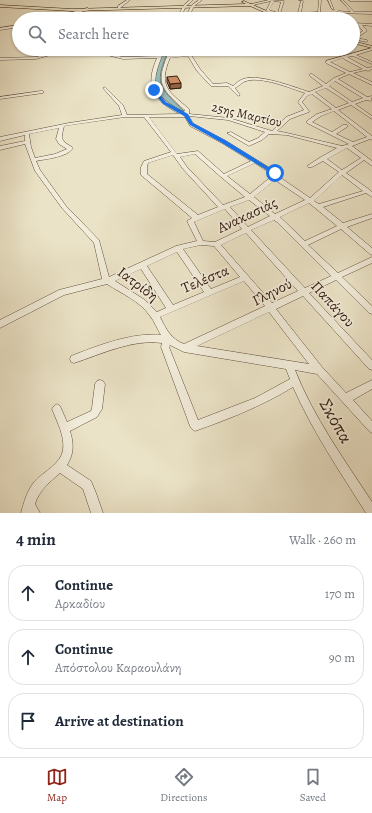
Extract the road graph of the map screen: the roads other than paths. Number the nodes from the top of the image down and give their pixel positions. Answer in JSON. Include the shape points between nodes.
{"nodes":[{"id":1,"x":129,"y":0,"type":"edge"},
{"id":2,"x":192,"y":0,"type":"edge"},
{"id":3,"x":201,"y":0,"type":"edge"},
{"id":4,"x":236,"y":0,"type":"edge"},
{"id":5,"x":272,"y":0,"type":"edge"},
{"id":6,"x":300,"y":0,"type":"edge"},
{"id":7,"x":320,"y":0,"type":"edge"},
{"id":8,"x":329,"y":0,"type":"edge"},
{"id":9,"x":342,"y":0,"type":"edge"},
{"id":10,"x":350,"y":0,"type":"edge"},
{"id":11,"x":362,"y":0,"type":"edge"},
{"id":12,"x":372,"y":0,"type":"edge"},
{"id":13,"x":245,"y":4,"type":"edge"},
{"id":14,"x":231,"y":5,"type":"junction"},
{"id":15,"x":367,"y":5,"type":"dead end"},
{"id":16,"x":0,"y":6,"type":"edge"},
{"id":17,"x":185,"y":6,"type":"junction"},
{"id":18,"x":192,"y":6,"type":"junction"},
{"id":19,"x":220,"y":6,"type":"junction"},
{"id":20,"x":119,"y":7,"type":"junction"},
{"id":21,"x":88,"y":9,"type":"junction"},
{"id":22,"x":333,"y":9,"type":"dead end"},
{"id":23,"x":75,"y":12,"type":"edge"},
{"id":24,"x":182,"y":12,"type":"edge"},
{"id":25,"x":189,"y":12,"type":"edge"},
{"id":26,"x":261,"y":12,"type":"edge"},
{"id":27,"x":265,"y":12,"type":"edge"},
{"id":28,"x":272,"y":12,"type":"edge"},
{"id":29,"x":278,"y":12,"type":"edge"},
{"id":30,"x":299,"y":12,"type":"edge"},
{"id":31,"x":319,"y":12,"type":"edge"},
{"id":32,"x":338,"y":12,"type":"dead end"},
{"id":33,"x":353,"y":12,"type":"joint"},
{"id":34,"x":360,"y":12,"type":"edge"},
{"id":35,"x":372,"y":13,"type":"edge"},
{"id":36,"x":360,"y":24,"type":"edge"},
{"id":37,"x":360,"y":25,"type":"edge"},
{"id":38,"x":372,"y":25,"type":"edge"},
{"id":39,"x":12,"y":27,"type":"edge"},
{"id":40,"x":0,"y":29,"type":"edge"},
{"id":41,"x":360,"y":35,"type":"edge"},
{"id":42,"x":360,"y":41,"type":"edge"},
{"id":43,"x":366,"y":41,"type":"dead end"},
{"id":44,"x":360,"y":43,"type":"edge"},
{"id":45,"x":360,"y":46,"type":"edge"},
{"id":46,"x":372,"y":47,"type":"edge"},
{"id":47,"x":367,"y":51,"type":"junction"},
{"id":48,"x":362,"y":53,"type":"joint"},
{"id":49,"x":372,"y":53,"type":"edge"},
{"id":50,"x":43,"y":56,"type":"edge"},
{"id":51,"x":115,"y":56,"type":"edge"},
{"id":52,"x":179,"y":56,"type":"edge"},
{"id":53,"x":190,"y":56,"type":"edge"},
{"id":54,"x":351,"y":56,"type":"edge"},
{"id":55,"x":356,"y":56,"type":"edge"},
{"id":56,"x":159,"y":57,"type":"joint"},
{"id":57,"x":169,"y":57,"type":"joint"},
{"id":58,"x":345,"y":58,"type":"junction"},
{"id":59,"x":0,"y":59,"type":"edge"},
{"id":60,"x":372,"y":63,"type":"edge"},
{"id":61,"x":371,"y":70,"type":"edge"},
{"id":62,"x":348,"y":73,"type":"junction"},
{"id":63,"x":311,"y":75,"type":"dead end"},
{"id":64,"x":335,"y":79,"type":"junction"},
{"id":65,"x":372,"y":84,"type":"edge"},
{"id":66,"x":39,"y":86,"type":"dead end"},
{"id":67,"x":326,"y":86,"type":"junction"},
{"id":68,"x":105,"y":88,"type":"dead end"},
{"id":69,"x":233,"y":88,"type":"junction"},
{"id":70,"x":310,"y":93,"type":"junction"},
{"id":71,"x":238,"y":95,"type":"dead end"},
{"id":72,"x":0,"y":98,"type":"edge"},
{"id":73,"x":370,"y":98,"type":"edge"},
{"id":74,"x":372,"y":102,"type":"edge"},
{"id":75,"x":353,"y":104,"type":"junction"},
{"id":76,"x":336,"y":109,"type":"junction"},
{"id":77,"x":145,"y":115,"type":"junction"},
{"id":78,"x":186,"y":115,"type":"junction"},
{"id":79,"x":125,"y":116,"type":"junction"},
{"id":80,"x":372,"y":118,"type":"edge"},
{"id":81,"x":62,"y":126,"type":"junction"},
{"id":82,"x":345,"y":126,"type":"dead end"},
{"id":83,"x":236,"y":128,"type":"junction"},
{"id":84,"x":270,"y":133,"type":"junction"},
{"id":85,"x":27,"y":134,"type":"junction"},
{"id":86,"x":332,"y":134,"type":"junction"},
{"id":87,"x":371,"y":136,"type":"edge"},
{"id":88,"x":218,"y":138,"type":"junction"},
{"id":89,"x":0,"y":139,"type":"edge"},
{"id":90,"x":28,"y":142,"type":"junction"},
{"id":91,"x":350,"y":145,"type":"junction"},
{"id":92,"x":0,"y":148,"type":"edge"},
{"id":93,"x":342,"y":148,"type":"junction"},
{"id":94,"x":176,"y":155,"type":"junction"},
{"id":95,"x":323,"y":158,"type":"junction"},
{"id":96,"x":364,"y":158,"type":"junction"},
{"id":97,"x":33,"y":160,"type":"junction"},
{"id":98,"x":255,"y":161,"type":"junction"},
{"id":99,"x":372,"y":164,"type":"edge"},
{"id":100,"x":310,"y":166,"type":"dead end"},
{"id":101,"x":343,"y":172,"type":"junction"},
{"id":102,"x":223,"y":176,"type":"junction"},
{"id":103,"x":276,"y":176,"type":"junction"},
{"id":104,"x":370,"y":193,"type":"edge"},
{"id":105,"x":250,"y":198,"type":"junction"},
{"id":106,"x":310,"y":200,"type":"junction"},
{"id":107,"x":318,"y":206,"type":"junction"},
{"id":108,"x":224,"y":207,"type":"junction"},
{"id":109,"x":275,"y":216,"type":"junction"},
{"id":110,"x":372,"y":216,"type":"edge"},
{"id":111,"x":197,"y":218,"type":"junction"},
{"id":112,"x":342,"y":226,"type":"junction"},
{"id":113,"x":246,"y":230,"type":"junction"},
{"id":114,"x":201,"y":243,"type":"junction"},
{"id":115,"x":216,"y":244,"type":"junction"},
{"id":116,"x":304,"y":244,"type":"junction"},
{"id":117,"x":178,"y":248,"type":"junction"},
{"id":118,"x":372,"y":252,"type":"edge"},
{"id":119,"x":372,"y":260,"type":"edge"},
{"id":120,"x":142,"y":264,"type":"junction"},
{"id":121,"x":337,"y":277,"type":"junction"},
{"id":122,"x":244,"y":278,"type":"junction"},
{"id":123,"x":108,"y":281,"type":"junction"},
{"id":124,"x":304,"y":291,"type":"junction"},
{"id":125,"x":209,"y":292,"type":"junction"},
{"id":126,"x":271,"y":308,"type":"junction"},
{"id":127,"x":171,"y":309,"type":"junction"},
{"id":128,"x":372,"y":310,"type":"edge"},
{"id":129,"x":155,"y":316,"type":"junction"},
{"id":130,"x":0,"y":324,"type":"edge"},
{"id":131,"x":167,"y":340,"type":"junction"},
{"id":132,"x":184,"y":348,"type":"junction"},
{"id":133,"x":74,"y":359,"type":"dead end"},
{"id":134,"x":289,"y":366,"type":"junction"},
{"id":135,"x":372,"y":366,"type":"edge"},
{"id":136,"x":319,"y":370,"type":"junction"},
{"id":137,"x":294,"y":382,"type":"junction"},
{"id":138,"x":100,"y":384,"type":"dead end"},
{"id":139,"x":372,"y":384,"type":"edge"},
{"id":140,"x":346,"y":399,"type":"junction"},
{"id":141,"x":57,"y":409,"type":"dead end"},
{"id":142,"x":372,"y":428,"type":"edge"},
{"id":143,"x":64,"y":429,"type":"junction"},
{"id":144,"x":60,"y":467,"type":"junction"},
{"id":145,"x":30,"y":510,"type":"edge"},
{"id":146,"x":372,"y":512,"type":"edge"},
{"id":147,"x":97,"y":513,"type":"edge"}],
"edges":[{"from":1,"to":20,"type":"street"},
{"from":2,"to":17,"type":"street"},
{"from":3,"to":18,"type":"street"},
{"from":4,"to":13,"type":"main road"},
{"from":4,"to":14,"type":"main road","via":[[236,3]]},
{"from":5,"to":13,"type":"street"},
{"from":5,"to":28,"type":"street","via":[[267,10]]},
{"from":5,"to":29,"type":"street","via":[[283,2]]},
{"from":6,"to":30,"type":"street","via":[[302,1]]},
{"from":7,"to":31,"type":"street"},
{"from":8,"to":22,"type":"street"},
{"from":9,"to":33,"type":"street"},
{"from":10,"to":11,"type":"street"},
{"from":11,"to":12,"type":"street"},
{"from":11,"to":15,"type":"street"},
{"from":13,"to":14,"type":"main road"},
{"from":13,"to":19,"type":"main road"},
{"from":13,"to":26,"type":"main road"},
{"from":13,"to":27,"type":"main road"},
{"from":14,"to":19,"type":"main road"},
{"from":16,"to":21,"type":"main road"},
{"from":17,"to":18,"type":"main road"},
{"from":17,"to":20,"type":"main road"},
{"from":17,"to":24,"type":"street"},
{"from":18,"to":19,"type":"main road"},
{"from":18,"to":25,"type":"street"},
{"from":20,"to":21,"type":"main road"},
{"from":21,"to":23,"type":"street"},
{"from":32,"to":33,"type":"street"},
{"from":34,"to":35,"type":"street"},
{"from":36,"to":38,"type":"street"},
{"from":37,"to":41,"type":"street","via":[[365,31]]},
{"from":39,"to":40,"type":"street"},
{"from":42,"to":43,"type":"street"},
{"from":44,"to":46,"type":"main road"},
{"from":45,"to":48,"type":"main road"},
{"from":46,"to":47,"type":"street"},
{"from":47,"to":48,"type":"street"},
{"from":47,"to":49,"type":"street"},
{"from":50,"to":59,"type":"street"},
{"from":51,"to":56,"type":"street"},
{"from":52,"to":57,"type":"street"},
{"from":53,"to":69,"type":"street","via":[[212,85],[227,84]]},
{"from":54,"to":58,"type":"street"},
{"from":55,"to":60,"type":"street"},
{"from":56,"to":78,"type":"street","via":[[152,78],[154,90],[165,103]]},
{"from":57,"to":78,"type":"street","via":[[162,75],[163,86],[168,94],[187,110]]},
{"from":58,"to":61,"type":"street"},
{"from":58,"to":62,"type":"street","via":[[327,62]]},
{"from":61,"to":62,"type":"street"},
{"from":62,"to":64,"type":"street"},
{"from":62,"to":65,"type":"street"},
{"from":63,"to":67,"type":"street"},
{"from":64,"to":67,"type":"street"},
{"from":64,"to":73,"type":"street"},
{"from":66,"to":72,"type":"street","via":[[41,94]]},
{"from":67,"to":70,"type":"street"},
{"from":67,"to":75,"type":"street"},
{"from":68,"to":79,"type":"street","via":[[121,106]]},
{"from":69,"to":70,"type":"street","via":[[243,80],[257,78]]},
{"from":69,"to":71,"type":"street"},
{"from":70,"to":76,"type":"street"},
{"from":70,"to":84,"type":"street","via":[[303,96],[300,101],[307,111],[289,117]]},
{"from":73,"to":74,"type":"street"},
{"from":73,"to":75,"type":"street"},
{"from":75,"to":76,"type":"street"},
{"from":75,"to":80,"type":"street"},
{"from":76,"to":86,"type":"street","via":[[309,122]]},
{"from":76,"to":87,"type":"street"},
{"from":77,"to":78,"type":"street","name":"25ης Μαρτίου"},
{"from":77,"to":79,"type":"street","name":"25ης Μαρτίου"},
{"from":77,"to":94,"type":"street","name":"Παπάγου"},
{"from":78,"to":83,"type":"street","name":"25ης Μαρτίου","via":[[223,118]]},
{"from":78,"to":88,"type":"street","via":[[191,124]]},
{"from":79,"to":81,"type":"street","name":"25ης Μαρτίου"},
{"from":81,"to":85,"type":"street","name":"25ης Μαρτίου"},
{"from":81,"to":97,"type":"street","via":[[58,139],[70,148],[69,150]]},
{"from":82,"to":86,"type":"street"},
{"from":83,"to":84,"type":"street","name":"25ης Μαρτίου"},
{"from":83,"to":84,"type":"street","via":[[248,144]]},
{"from":83,"to":88,"type":"street"},
{"from":84,"to":93,"type":"street","name":"25ης Μαρτίου","via":[[291,135]]},
{"from":85,"to":89,"type":"street","name":"25ης Μαρτίου"},
{"from":85,"to":90,"type":"street","name":"Ιατρίδη"},
{"from":86,"to":91,"type":"street"},
{"from":87,"to":91,"type":"street"},
{"from":88,"to":98,"type":"street"},
{"from":90,"to":92,"type":"street"},
{"from":90,"to":97,"type":"street","name":"Ιατρίδη"},
{"from":91,"to":93,"type":"street"},
{"from":91,"to":96,"type":"street"},
{"from":93,"to":95,"type":"street"},
{"from":94,"to":102,"type":"street","via":[[196,152]]},
{"from":94,"to":108,"type":"street","name":"Παπάγου"},
{"from":94,"to":111,"type":"street","via":[[146,162],[144,175]]},
{"from":95,"to":100,"type":"street"},
{"from":95,"to":101,"type":"street"},
{"from":96,"to":99,"type":"street"},
{"from":96,"to":101,"type":"street","name":"Ανακασιάς"},
{"from":97,"to":123,"type":"street","name":"Ιατρίδη","via":[[37,170],[64,207],[97,242]]},
{"from":98,"to":102,"type":"street"},
{"from":98,"to":103,"type":"street"},
{"from":101,"to":104,"type":"street"},
{"from":101,"to":106,"type":"street","name":"Ανακασιάς"},
{"from":102,"to":105,"type":"street"},
{"from":103,"to":105,"type":"street"},
{"from":103,"to":106,"type":"street"},
{"from":104,"to":107,"type":"street"},
{"from":105,"to":108,"type":"street"},
{"from":105,"to":109,"type":"street"},
{"from":106,"to":107,"type":"street"},
{"from":106,"to":109,"type":"street","name":"Ανακασιάς"},
{"from":107,"to":112,"type":"street"},
{"from":108,"to":111,"type":"street"},
{"from":108,"to":113,"type":"street","name":"Παπάγου"},
{"from":109,"to":113,"type":"street","name":"Ανακασιάς"},
{"from":109,"to":116,"type":"street"},
{"from":110,"to":112,"type":"street"},
{"from":111,"to":114,"type":"street","via":[[190,221]]},
{"from":112,"to":116,"type":"street"},
{"from":112,"to":118,"type":"street"},
{"from":113,"to":115,"type":"street","name":"Ανακασιάς"},
{"from":113,"to":124,"type":"street","name":"Παπάγου"},
{"from":114,"to":115,"type":"street","name":"Ανακασιάς"},
{"from":114,"to":117,"type":"street","name":"Ανακασιάς"},
{"from":115,"to":122,"type":"street"},
{"from":116,"to":121,"type":"street"},
{"from":117,"to":120,"type":"street","name":"Ανακασιάς"},
{"from":117,"to":125,"type":"street"},
{"from":119,"to":121,"type":"street","name":"Γληνού"},
{"from":120,"to":123,"type":"street","name":"Ανακασιάς"},
{"from":120,"to":127,"type":"street"},
{"from":121,"to":124,"type":"street","name":"Γληνού"},
{"from":121,"to":128,"type":"street"},
{"from":122,"to":125,"type":"street","name":"Τελέστα"},
{"from":122,"to":126,"type":"street"},
{"from":123,"to":129,"type":"street","name":"Ιατρίδη","via":[[137,298]]},
{"from":123,"to":130,"type":"street","name":"Ανακασιάς","via":[[62,292]]},
{"from":124,"to":126,"type":"street","name":"Γληνού"},
{"from":124,"to":135,"type":"street","name":"Παπάγου"},
{"from":125,"to":127,"type":"street","name":"Τελέστα"},
{"from":126,"to":132,"type":"street","name":"Γληνού"},
{"from":126,"to":136,"type":"street"},
{"from":127,"to":129,"type":"street","name":"Τελέστα"},
{"from":129,"to":131,"type":"street","name":"Ιατρίδη"},
{"from":131,"to":132,"type":"street"},
{"from":131,"to":133,"type":"street","via":[[158,338],[131,341]]},
{"from":131,"to":137,"type":"street","name":"Ιατρίδη","via":[[165,347],[194,426],[234,412]]},
{"from":132,"to":134,"type":"street"},
{"from":134,"to":136,"type":"street"},
{"from":134,"to":137,"type":"street","name":"Σκόπα"},
{"from":136,"to":140,"type":"street"},
{"from":137,"to":146,"type":"street","name":"Σκόπα","via":[[320,430]]},
{"from":138,"to":143,"type":"street","via":[[98,409],[94,414]]},
{"from":139,"to":140,"type":"street"},
{"from":140,"to":142,"type":"street"},
{"from":141,"to":143,"type":"street"},
{"from":143,"to":144,"type":"street","via":[[68,452],[65,462]]},
{"from":144,"to":145,"type":"street","via":[[40,484],[32,496]]},
{"from":144,"to":147,"type":"street","via":[[87,485]]}]}
